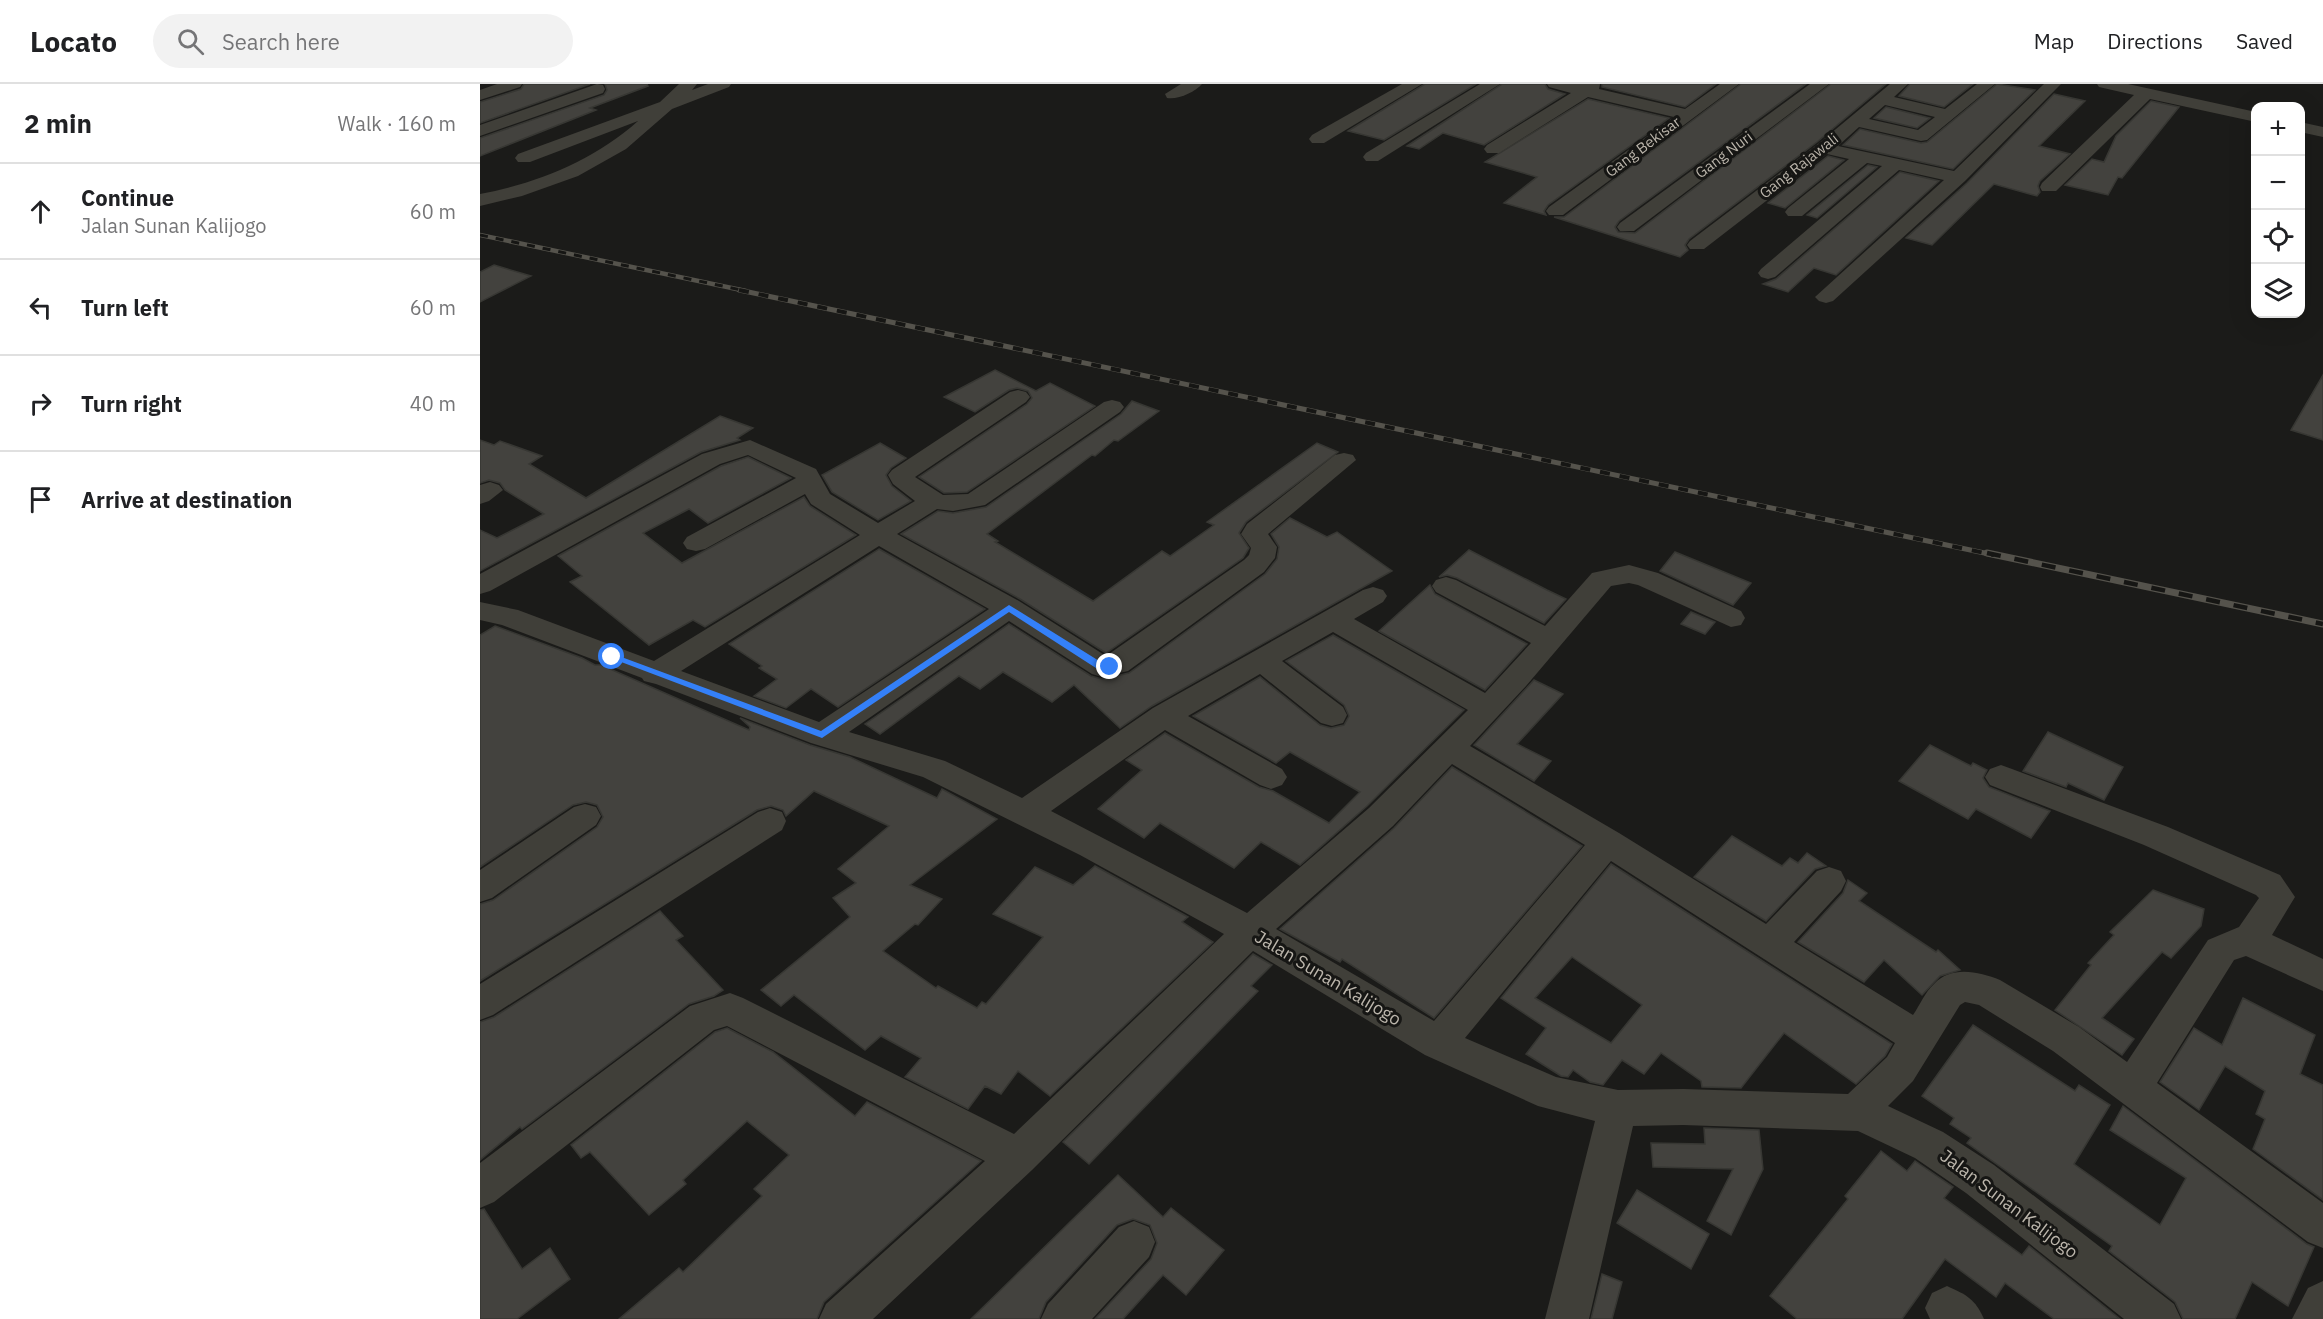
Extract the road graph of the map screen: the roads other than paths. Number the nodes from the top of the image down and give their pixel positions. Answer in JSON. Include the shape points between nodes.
{"nodes":[{"id":1,"x":514,"y":84,"type":"edge"},
{"id":2,"x":690,"y":84,"type":"edge"},
{"id":3,"x":723,"y":84,"type":"edge"},
{"id":4,"x":1194,"y":84,"type":"edge"},
{"id":5,"x":1414,"y":84,"type":"edge"},
{"id":6,"x":1492,"y":84,"type":"edge"},
{"id":7,"x":1555,"y":84,"type":"edge"},
{"id":8,"x":1637,"y":84,"type":"edge"},
{"id":9,"x":1731,"y":84,"type":"edge"},
{"id":10,"x":1821,"y":84,"type":"edge"},
{"id":11,"x":1899,"y":84,"type":"edge"},
{"id":12,"x":1987,"y":84,"type":"edge"},
{"id":13,"x":2053,"y":84,"type":"edge"},
{"id":14,"x":2105,"y":84,"type":"edge"},
{"id":15,"x":1590,"y":88,"type":"edge"},
{"id":16,"x":597,"y":89,"type":"dead end"},
{"id":17,"x":2146,"y":93,"type":"junction"},
{"id":18,"x":1173,"y":94,"type":"dead end"},
{"id":19,"x":480,"y":95,"type":"edge"},
{"id":20,"x":1616,"y":98,"type":"junction"},
{"id":21,"x":1881,"y":99,"type":"junction"},
{"id":22,"x":664,"y":106,"type":"junction"},
{"id":23,"x":1687,"y":115,"type":"junction"},
{"id":24,"x":1949,"y":115,"type":"junction"},
{"id":25,"x":2251,"y":116,"type":"edge"},
{"id":26,"x":1855,"y":121,"type":"junction"},
{"id":27,"x":2305,"y":128,"type":"edge"},
{"id":28,"x":2323,"y":132,"type":"edge"},
{"id":29,"x":484,"y":138,"type":"edge"},
{"id":30,"x":1318,"y":139,"type":"dead end"},
{"id":31,"x":1824,"y":148,"type":"junction"},
{"id":32,"x":1493,"y":149,"type":"dead end"},
{"id":33,"x":1372,"y":157,"type":"dead end"},
{"id":34,"x":1863,"y":157,"type":"junction"},
{"id":35,"x":1896,"y":164,"type":"junction"},
{"id":36,"x":1792,"y":173,"type":"junction"},
{"id":37,"x":561,"y":177,"type":"junction"},
{"id":38,"x":1958,"y":177,"type":"junction"},
{"id":39,"x":1830,"y":182,"type":"junction"},
{"id":40,"x":2049,"y":188,"type":"dead end"},
{"id":41,"x":480,"y":200,"type":"edge"},
{"id":42,"x":1557,"y":212,"type":"dead end"},
{"id":43,"x":1795,"y":212,"type":"dead end"},
{"id":44,"x":1628,"y":227,"type":"dead end"},
{"id":45,"x":1697,"y":245,"type":"dead end"},
{"id":46,"x":1768,"y":273,"type":"dead end"},
{"id":47,"x":1826,"y":297,"type":"dead end"},
{"id":48,"x":1018,"y":397,"type":"dead end"},
{"id":49,"x":1112,"y":407,"type":"dead end"},
{"id":50,"x":1344,"y":460,"type":"dead end"},
{"id":51,"x":811,"y":480,"type":"junction"},
{"id":52,"x":931,"y":502,"type":"junction"},
{"id":53,"x":879,"y":536,"type":"junction"},
{"id":54,"x":696,"y":543,"type":"dead end"},
{"id":55,"x":480,"y":585,"type":"edge"},
{"id":56,"x":1446,"y":586,"type":"dead end"},
{"id":57,"x":1373,"y":596,"type":"dead end"},
{"id":58,"x":1009,"y":608,"type":"junction"},
{"id":59,"x":480,"y":611,"type":"edge"},
{"id":60,"x":1731,"y":618,"type":"dead end"},
{"id":61,"x":1332,"y":620,"type":"junction"},
{"id":62,"x":1550,"y":641,"type":"junction"},
{"id":63,"x":1261,"y":660,"type":"junction"},
{"id":64,"x":654,"y":674,"type":"junction"},
{"id":65,"x":1488,"y":708,"type":"junction"},
{"id":66,"x":1332,"y":715,"type":"dead end"},
{"id":67,"x":1164,"y":716,"type":"junction"},
{"id":68,"x":822,"y":735,"type":"junction"},
{"id":69,"x":1449,"y":748,"type":"junction"},
{"id":70,"x":1271,"y":777,"type":"dead end"},
{"id":71,"x":2001,"y":777,"type":"dead end"},
{"id":72,"x":1026,"y":812,"type":"junction"},
{"id":73,"x":585,"y":816,"type":"dead end"},
{"id":74,"x":770,"y":821,"type":"dead end"},
{"id":75,"x":1607,"y":842,"type":"junction"},
{"id":76,"x":1829,"y":881,"type":"dead end"},
{"id":77,"x":480,"y":888,"type":"edge"},
{"id":78,"x":1250,"y":932,"type":"junction"},
{"id":79,"x":2249,"y":941,"type":"junction"},
{"id":80,"x":1769,"y":945,"type":"junction"},
{"id":81,"x":2323,"y":976,"type":"edge"},
{"id":82,"x":480,"y":1004,"type":"edge"},
{"id":83,"x":1918,"y":1038,"type":"junction"},
{"id":84,"x":1438,"y":1043,"type":"junction"},
{"id":85,"x":2135,"y":1090,"type":"junction"},
{"id":86,"x":1618,"y":1108,"type":"junction"},
{"id":87,"x":1856,"y":1112,"type":"junction"},
{"id":88,"x":1018,"y":1157,"type":"junction"},
{"id":89,"x":480,"y":1188,"type":"edge"},
{"id":90,"x":2323,"y":1228,"type":"edge"},
{"id":91,"x":1134,"y":1242,"type":"dead end"},
{"id":92,"x":2323,"y":1303,"type":"edge"},
{"id":93,"x":841,"y":1319,"type":"edge"},
{"id":94,"x":1063,"y":1319,"type":"edge"},
{"id":95,"x":1567,"y":1319,"type":"edge"},
{"id":96,"x":2159,"y":1319,"type":"edge"},
{"id":97,"x":2314,"y":1319,"type":"edge"}],
"edges":[{"from":1,"to":19,"type":"street"},
{"from":2,"to":22,"type":"street"},
{"from":3,"to":22,"type":"street"},
{"from":4,"to":18,"type":"street"},
{"from":5,"to":30,"type":"street"},
{"from":6,"to":33,"type":"street"},
{"from":7,"to":15,"type":"street"},
{"from":8,"to":20,"type":"street"},
{"from":9,"to":23,"type":"street","name":"Gang Bekisar"},
{"from":10,"to":44,"type":"street","name":"Gang Nuri"},
{"from":11,"to":21,"type":"street","name":"Gang Rajawali"},
{"from":12,"to":24,"type":"street"},
{"from":13,"to":38,"type":"street"},
{"from":14,"to":17,"type":"street"},
{"from":15,"to":20,"type":"street"},
{"from":15,"to":32,"type":"street"},
{"from":16,"to":29,"type":"street"},
{"from":17,"to":25,"type":"street"},
{"from":17,"to":40,"type":"street"},
{"from":20,"to":23,"type":"street"},
{"from":21,"to":24,"type":"street"},
{"from":21,"to":26,"type":"street","name":"Gang Rajawali"},
{"from":22,"to":37,"type":"street","via":[[601,158]]},
{"from":22,"to":37,"type":"street","via":[[518,155]]},
{"from":23,"to":42,"type":"street","name":"Gang Bekisar"},
{"from":24,"to":26,"type":"street","via":[[1921,136]]},
{"from":26,"to":31,"type":"street","name":"Gang Rajawali"},
{"from":27,"to":28,"type":"street"},
{"from":31,"to":34,"type":"street"},
{"from":31,"to":36,"type":"street","name":"Gang Rajawali"},
{"from":34,"to":35,"type":"street"},
{"from":34,"to":39,"type":"street"},
{"from":35,"to":38,"type":"street"},
{"from":35,"to":46,"type":"street"},
{"from":36,"to":39,"type":"street"},
{"from":36,"to":45,"type":"street","name":"Gang Rajawali"},
{"from":37,"to":41,"type":"street"},
{"from":38,"to":47,"type":"street"},
{"from":39,"to":43,"type":"street"},
{"from":48,"to":52,"type":"street","via":[[901,475]]},
{"from":49,"to":52,"type":"street","via":[[976,500]]},
{"from":50,"to":58,"type":"street","via":[[1256,530],[1254,534],[1264,547],[1262,558],[1254,566],[1118,664],[1102,667]]},
{"from":51,"to":53,"type":"street","via":[[820,499]]},
{"from":51,"to":54,"type":"street"},
{"from":51,"to":55,"type":"street","via":[[807,474],[758,449],[741,448],[711,459]]},
{"from":52,"to":53,"type":"street"},
{"from":53,"to":58,"type":"street"},
{"from":53,"to":64,"type":"street"},
{"from":56,"to":62,"type":"street"},
{"from":57,"to":61,"type":"street"},
{"from":58,"to":68,"type":"street"},
{"from":59,"to":64,"type":"street","name":"Jalan Sunan Kalijogo","via":[[508,617]]},
{"from":60,"to":62,"type":"street","via":[[1648,579],[1618,574],[1602,579]]},
{"from":61,"to":63,"type":"street"},
{"from":61,"to":65,"type":"street"},
{"from":62,"to":65,"type":"street"},
{"from":63,"to":66,"type":"street"},
{"from":63,"to":67,"type":"street"},
{"from":64,"to":68,"type":"street","name":"Jalan Sunan Kalijogo"},
{"from":65,"to":69,"type":"street"},
{"from":67,"to":70,"type":"street"},
{"from":67,"to":72,"type":"street"},
{"from":68,"to":72,"type":"street","name":"Jalan Sunan Kalijogo","via":[[934,769]]},
{"from":69,"to":75,"type":"street"},
{"from":69,"to":78,"type":"street","via":[[1381,817]]},
{"from":71,"to":79,"type":"street","via":[[2156,836],[2268,885],[2278,897]]},
{"from":72,"to":78,"type":"street","name":"Jalan Sunan Kalijogo"},
{"from":73,"to":77,"type":"street"},
{"from":74,"to":82,"type":"street"},
{"from":75,"to":80,"type":"street"},
{"from":75,"to":84,"type":"street"},
{"from":76,"to":80,"type":"street"},
{"from":78,"to":84,"type":"street","name":"Jalan Sunan Kalijogo"},
{"from":78,"to":88,"type":"street"},
{"from":79,"to":81,"type":"street"},
{"from":79,"to":85,"type":"street","via":[[2222,950],[2142,1071]]},
{"from":80,"to":83,"type":"street"},
{"from":83,"to":85,"type":"street","via":[[1947,994],[1962,986],[1987,991],[2066,1040]]},
{"from":83,"to":87,"type":"street","via":[[1900,1069]]},
{"from":84,"to":86,"type":"street","name":"Jalan Sunan Kalijogo","via":[[1552,1094]]},
{"from":85,"to":90,"type":"street"},
{"from":86,"to":87,"type":"street","name":"Jalan Sunan Kalijogo"},
{"from":86,"to":95,"type":"street"},
{"from":87,"to":96,"type":"street","name":"Jalan Sunan Kalijogo","via":[[1929,1145],[1980,1179]]},
{"from":88,"to":89,"type":"street","via":[[730,1009],[703,1017]]},
{"from":88,"to":93,"type":"street"},
{"from":91,"to":94,"type":"street"},
{"from":92,"to":97,"type":"street"}]}
